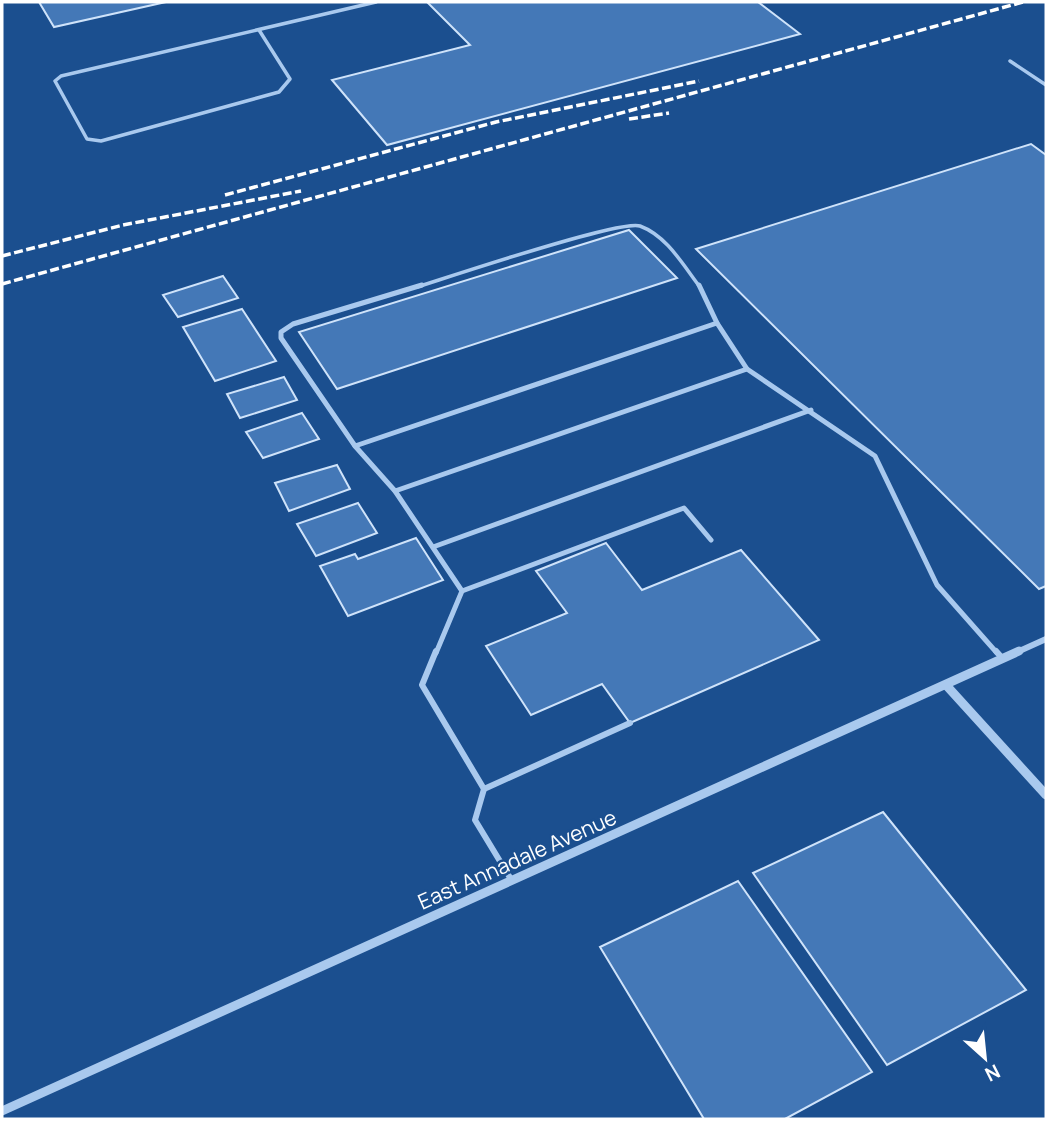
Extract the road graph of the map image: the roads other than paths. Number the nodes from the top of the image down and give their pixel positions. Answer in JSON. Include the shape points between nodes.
{"nodes":[{"id":1,"x":376,"y":2,"type":"edge"},
{"id":2,"x":259,"y":30,"type":"junction"},
{"id":3,"x":1010,"y":61,"type":"dead end"},
{"id":4,"x":1046,"y":85,"type":"edge"},
{"id":5,"x":717,"y":323,"type":"junction"},
{"id":6,"x":747,"y":369,"type":"junction"},
{"id":7,"x":810,"y":410,"type":"junction"},
{"id":8,"x":355,"y":446,"type":"junction"},
{"id":9,"x":395,"y":491,"type":"junction"},
{"id":10,"x":711,"y":540,"type":"dead end"},
{"id":11,"x":433,"y":547,"type":"junction"},
{"id":12,"x":462,"y":591,"type":"junction"},
{"id":13,"x":1046,"y":639,"type":"edge"},
{"id":14,"x":1003,"y":659,"type":"junction"},
{"id":15,"x":946,"y":685,"type":"junction"},
{"id":16,"x":630,"y":723,"type":"dead end"},
{"id":17,"x":484,"y":789,"type":"junction"},
{"id":18,"x":1046,"y":795,"type":"edge"},
{"id":19,"x":512,"y":881,"type":"junction"},
{"id":20,"x":2,"y":1111,"type":"edge"}],
"edges":[{"from":1,"to":2,"type":"lane"},
{"from":2,"to":2,"type":"lane","via":[[61,76],[55,81],[87,139],[101,141],[279,92],[290,79]]},
{"from":3,"to":4,"type":"lane"},
{"from":5,"to":6,"type":"lane"},
{"from":5,"to":8,"type":"lane"},
{"from":5,"to":8,"type":"lane","via":[[702,289],[679,257],[662,238],[638,225],[605,230],[293,324],[281,332],[281,338]]},
{"from":6,"to":7,"type":"lane"},
{"from":6,"to":9,"type":"lane"},
{"from":7,"to":11,"type":"lane"},
{"from":7,"to":14,"type":"lane","via":[[875,456],[937,585]]},
{"from":8,"to":9,"type":"lane"},
{"from":9,"to":11,"type":"lane"},
{"from":10,"to":12,"type":"lane","via":[[684,508]]},
{"from":11,"to":12,"type":"lane"},
{"from":12,"to":17,"type":"lane","via":[[422,685]]},
{"from":13,"to":14,"type":"street","name":"East Annadale Avenue"},
{"from":14,"to":15,"type":"street","name":"East Annadale Avenue"},
{"from":15,"to":18,"type":"street"},
{"from":15,"to":19,"type":"street","name":"East Annadale Avenue"},
{"from":16,"to":17,"type":"lane"},
{"from":17,"to":19,"type":"lane","via":[[475,820]]},
{"from":19,"to":20,"type":"street","name":"East Annadale Avenue"}]}
